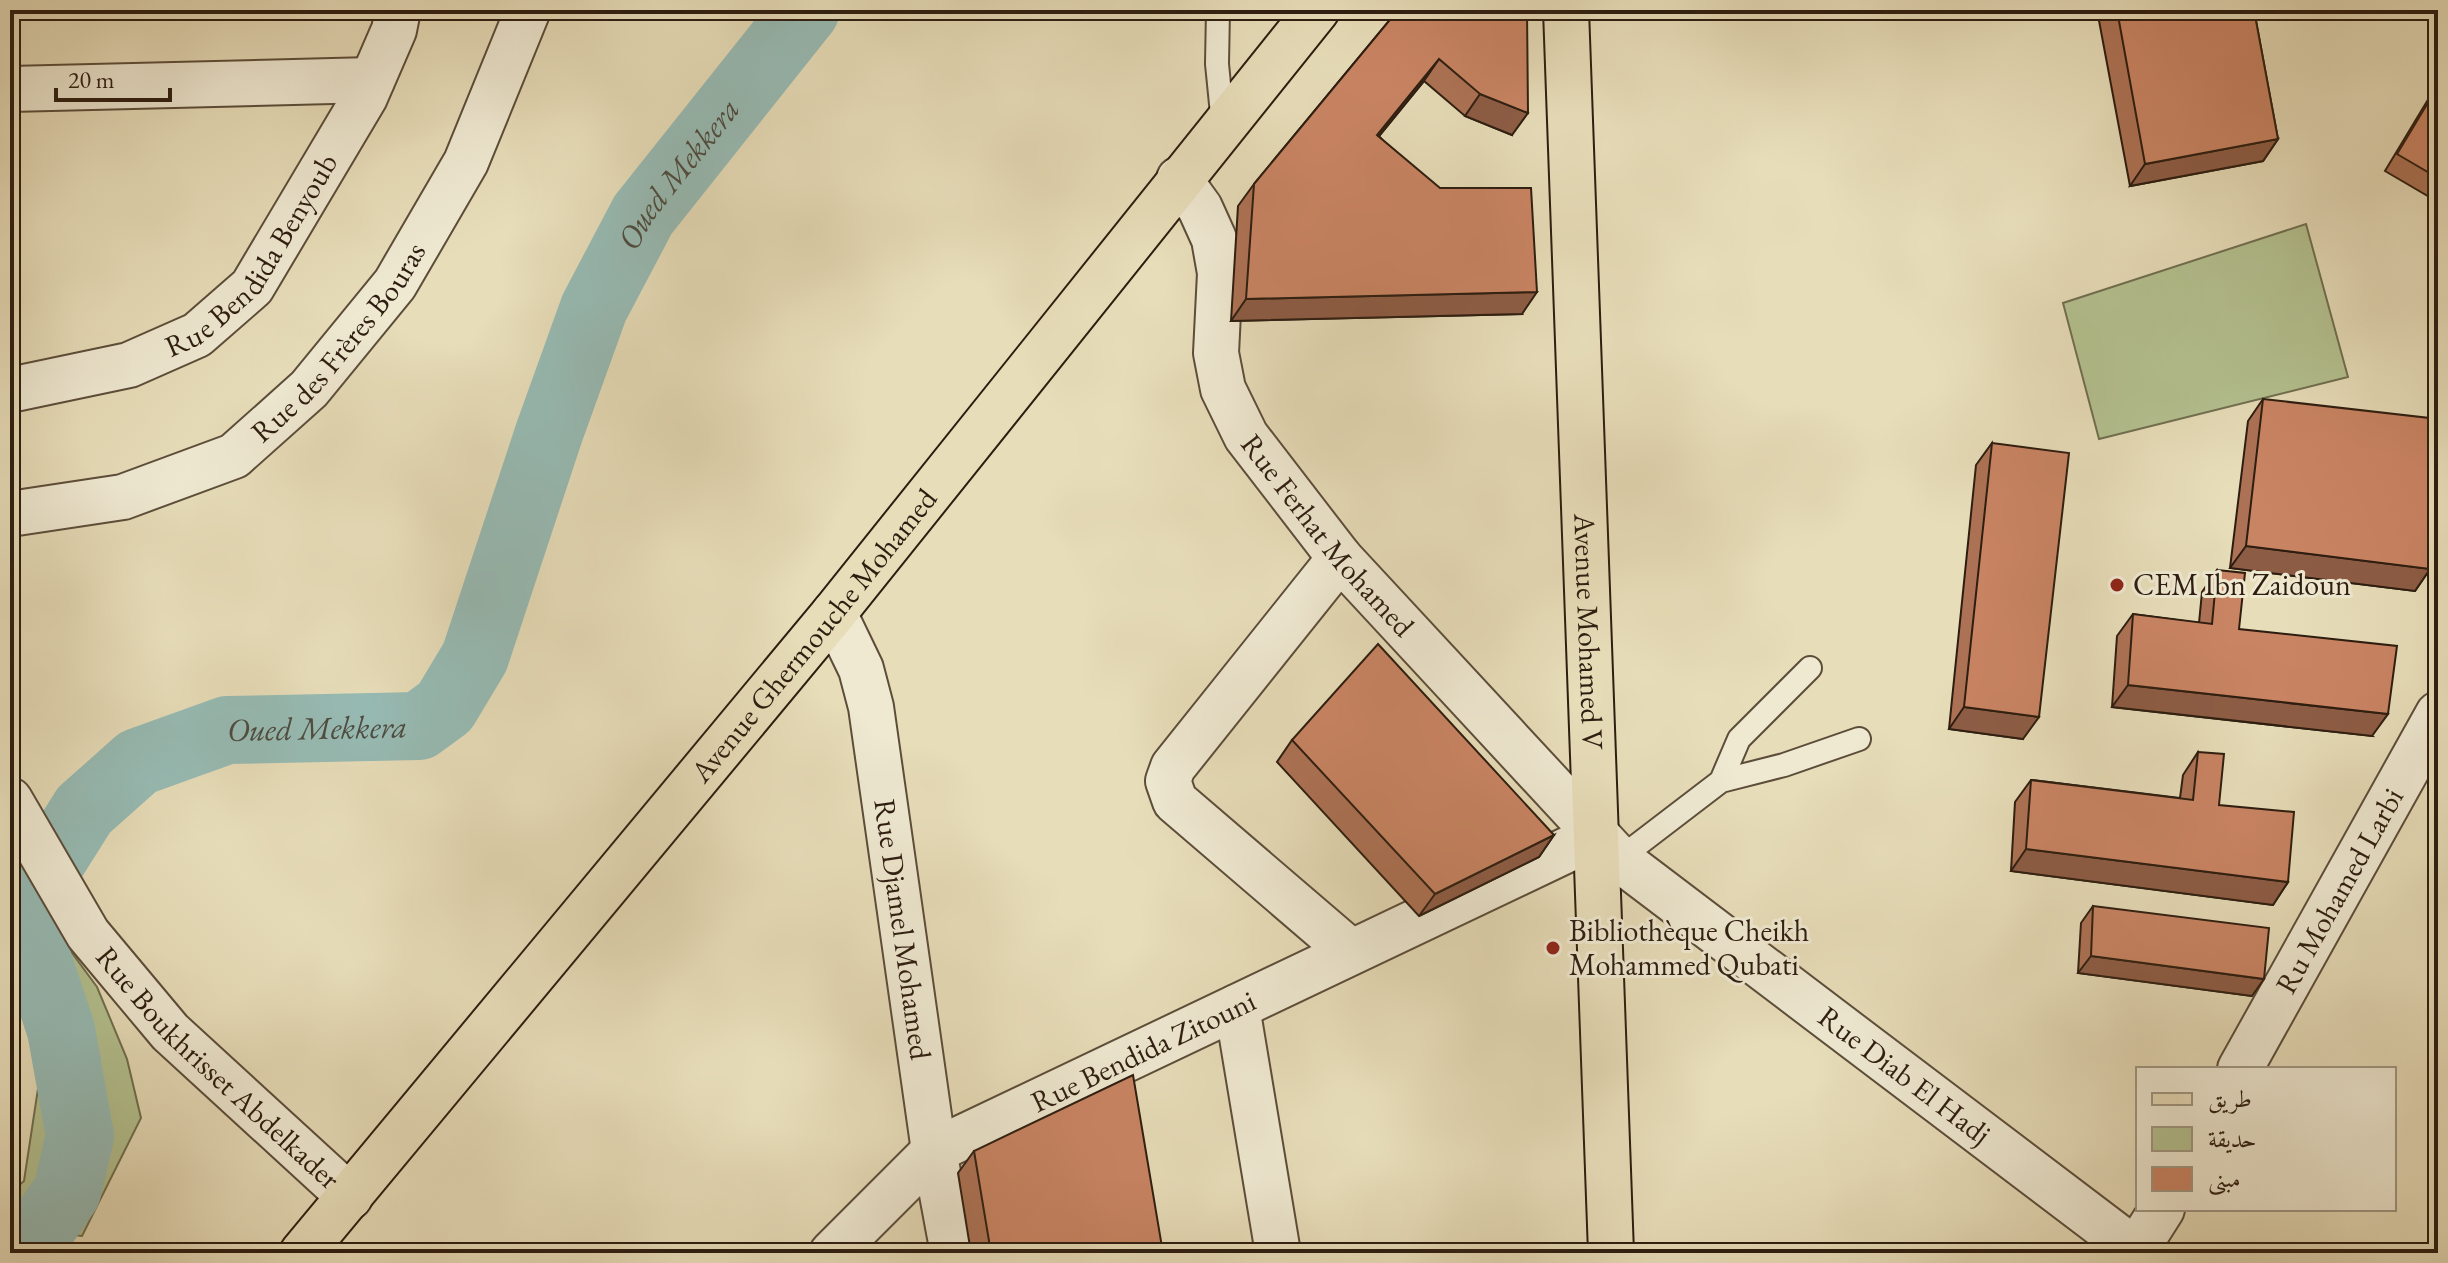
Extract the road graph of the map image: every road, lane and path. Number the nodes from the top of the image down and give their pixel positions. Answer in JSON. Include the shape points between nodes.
{"nodes":[{"id":1,"x":398,"y":10,"type":"edge"},
{"id":2,"x":528,"y":10,"type":"edge"},
{"id":3,"x":1218,"y":10,"type":"edge"},
{"id":4,"x":1317,"y":10,"type":"edge"},
{"id":5,"x":1566,"y":10,"type":"edge"},
{"id":6,"x":372,"y":80,"type":"junction"},
{"id":7,"x":10,"y":89,"type":"edge"},
{"id":8,"x":1223,"y":126,"type":"junction"},
{"id":9,"x":1179,"y":179,"type":"junction"},
{"id":10,"x":10,"y":390,"type":"edge"},
{"id":11,"x":10,"y":514,"type":"edge"},
{"id":12,"x":1340,"y":558,"type":"junction"},
{"id":13,"x":834,"y":613,"type":"junction"},
{"id":14,"x":1810,"y":668,"type":"dead end"},
{"id":15,"x":2438,"y":714,"type":"edge"},
{"id":16,"x":1859,"y":739,"type":"dead end"},
{"id":17,"x":1721,"y":781,"type":"junction"},
{"id":18,"x":15,"y":810,"type":"edge"},
{"id":19,"x":1607,"y":848,"type":"junction"},
{"id":20,"x":1351,"y":952,"type":"junction"},
{"id":21,"x":1237,"y":1007,"type":"junction"},
{"id":22,"x":1127,"y":1059,"type":"junction"},
{"id":23,"x":2241,"y":1067,"type":"edge"},
{"id":24,"x":1135,"y":1104,"type":"edge"},
{"id":25,"x":934,"y":1151,"type":"junction"},
{"id":26,"x":350,"y":1197,"type":"junction"},
{"id":27,"x":2161,"y":1211,"type":"edge"},
{"id":28,"x":2137,"y":1252,"type":"edge"},
{"id":29,"x":302,"y":1253,"type":"edge"},
{"id":30,"x":832,"y":1253,"type":"edge"},
{"id":31,"x":953,"y":1253,"type":"edge"},
{"id":32,"x":1278,"y":1253,"type":"edge"},
{"id":33,"x":1611,"y":1253,"type":"edge"}],
"edges":[{"from":1,"to":6,"type":"street","name":"Rue Bendida Benyoub"},
{"from":2,"to":11,"type":"street","name":"Rue des Frères Bouras","via":[[466,162],[395,284],[309,389],[234,456],[123,497]]},
{"from":3,"to":8,"type":"lane"},
{"from":4,"to":8,"type":"main road","name":"Avenue Ghermouche Mohamed"},
{"from":5,"to":19,"type":"main road","name":"Avenue Mohamed V"},
{"from":6,"to":7,"type":"street"},
{"from":6,"to":10,"type":"street","name":"Rue Bendida Benyoub","via":[[252,287],[197,335],[129,365]]},
{"from":8,"to":9,"type":"main road","name":"Avenue Ghermouche Mohamed"},
{"from":9,"to":12,"type":"street","name":"Rue Ferhat Mohamed","via":[[1214,239],[1220,273],[1216,353],[1223,389],[1246,436]]},
{"from":9,"to":13,"type":"main road","name":"Avenue Ghermouche Mohamed"},
{"from":12,"to":19,"type":"street","name":"Rue Ferhat Mohamed"},
{"from":12,"to":20,"type":"street","via":[[1173,767],[1168,781],[1175,801]]},
{"from":13,"to":25,"type":"street","name":"Rue Djamel Mohamed","via":[[861,669],[871,707]]},
{"from":13,"to":26,"type":"main road","name":"Avenue Ghermouche Mohamed"},
{"from":14,"to":17,"type":"lane","via":[[1739,739]]},
{"from":15,"to":23,"type":"street","name":"Ru Mohamed Larbi"},
{"from":16,"to":17,"type":"lane"},
{"from":17,"to":19,"type":"lane"},
{"from":18,"to":26,"type":"street","name":"Rue Boukhrisset Abdelkader","via":[[88,934],[170,1032]]},
{"from":19,"to":20,"type":"street","name":"Rue Bendida Zitouni"},
{"from":19,"to":28,"type":"street","name":"Rue Diab El Hadj"},
{"from":19,"to":33,"type":"main road","name":"Avenue Mohamed V"},
{"from":20,"to":21,"type":"street","name":"Rue Bendida Zitouni"},
{"from":21,"to":22,"type":"street","name":"Rue Bendida Zitouni"},
{"from":21,"to":32,"type":"street"},
{"from":22,"to":24,"type":"street"},
{"from":22,"to":25,"type":"street","name":"Rue Bendida Zitouni"},
{"from":25,"to":30,"type":"street","name":"Rue Bendida Zitouni"},
{"from":25,"to":31,"type":"street","name":"Rue Djamel Mohamed"},
{"from":26,"to":29,"type":"main road","name":"Avenue Ghermouche Mohamed"},
{"from":27,"to":28,"type":"street"}]}
